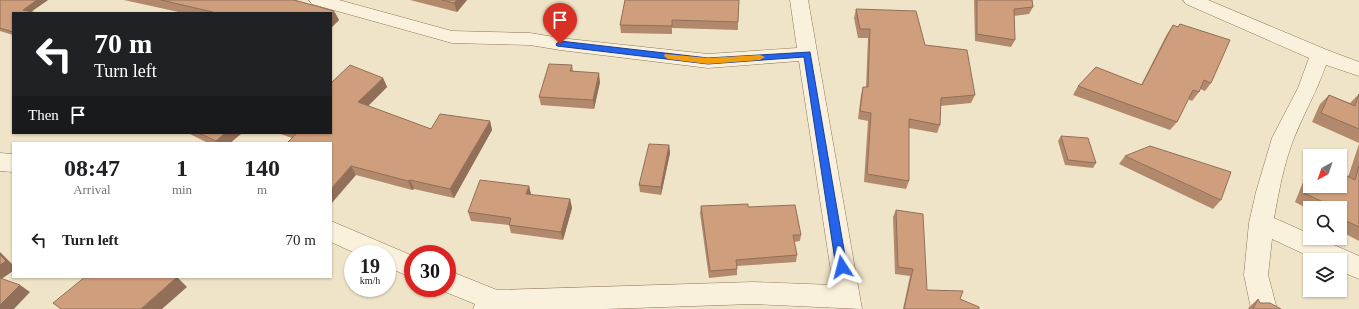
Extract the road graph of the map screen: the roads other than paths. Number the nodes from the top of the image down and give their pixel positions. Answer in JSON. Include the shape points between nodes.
{"nodes":[{"id":1,"x":318,"y":0,"type":"edge"},
{"id":2,"x":799,"y":0,"type":"edge"},
{"id":3,"x":1195,"y":0,"type":"edge"},
{"id":4,"x":808,"y":54,"type":"junction"},
{"id":5,"x":1320,"y":54,"type":"junction"},
{"id":6,"x":1359,"y":69,"type":"edge"},
{"id":7,"x":0,"y":162,"type":"edge"},
{"id":8,"x":12,"y":162,"type":"edge"},
{"id":9,"x":1261,"y":224,"type":"junction"},
{"id":10,"x":332,"y":231,"type":"edge"},
{"id":11,"x":362,"y":245,"type":"edge"},
{"id":12,"x":1359,"y":268,"type":"edge"},
{"id":13,"x":456,"y":286,"type":"edge"},
{"id":14,"x":848,"y":303,"type":"edge"},
{"id":15,"x":492,"y":305,"type":"edge"},
{"id":16,"x":1264,"y":309,"type":"edge"}],
"edges":[{"from":1,"to":4,"type":"street","via":[[452,37],[530,39],[708,61]]},
{"from":2,"to":4,"type":"street"},
{"from":3,"to":5,"type":"street"},
{"from":4,"to":14,"type":"street"},
{"from":5,"to":6,"type":"street"},
{"from":5,"to":9,"type":"street","via":[[1308,88],[1282,138]]},
{"from":7,"to":8,"type":"street"},
{"from":9,"to":12,"type":"street"},
{"from":9,"to":16,"type":"street","via":[[1256,275]]},
{"from":10,"to":11,"type":"street"},
{"from":13,"to":15,"type":"street"},
{"from":14,"to":15,"type":"street","via":[[753,293]]}]}
